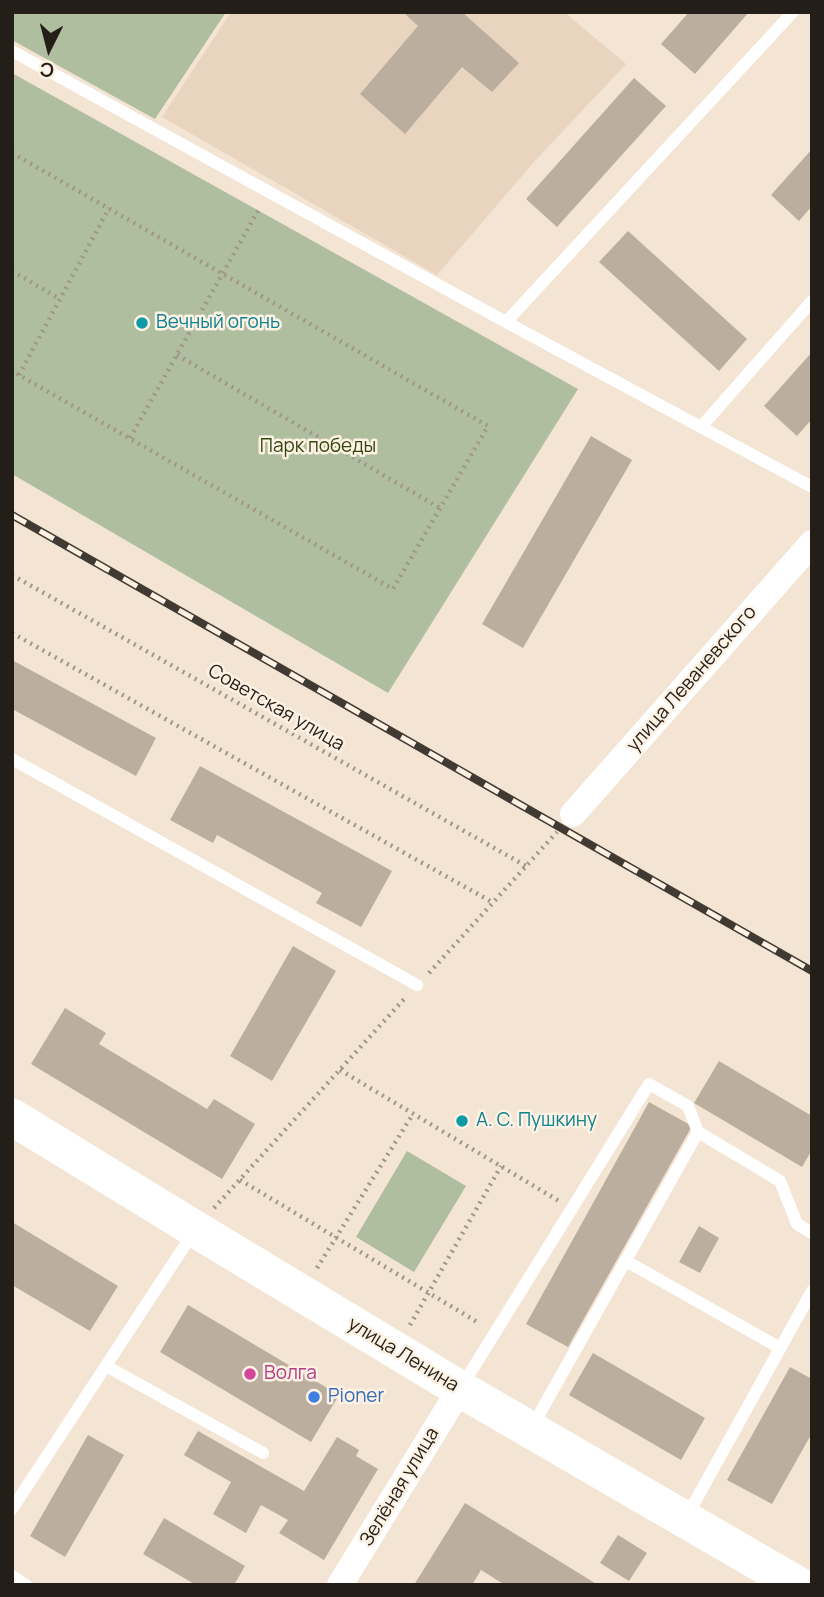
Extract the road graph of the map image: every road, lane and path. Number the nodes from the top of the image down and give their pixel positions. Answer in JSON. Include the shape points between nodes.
{"nodes":[{"id":1,"x":793,"y":12,"type":"edge"},
{"id":2,"x":12,"y":51,"type":"edge"},
{"id":3,"x":12,"y":153,"type":"edge"},
{"id":4,"x":262,"y":204,"type":"dead end"},
{"id":5,"x":109,"y":208,"type":"junction"},
{"id":6,"x":12,"y":271,"type":"edge"},
{"id":7,"x":223,"y":274,"type":"junction"},
{"id":8,"x":60,"y":299,"type":"junction"},
{"id":9,"x":812,"y":301,"type":"edge"},
{"id":10,"x":506,"y":322,"type":"junction"},
{"id":11,"x":177,"y":355,"type":"junction"},
{"id":12,"x":12,"y":371,"type":"edge"},
{"id":13,"x":19,"y":375,"type":"junction"},
{"id":14,"x":701,"y":427,"type":"junction"},
{"id":15,"x":130,"y":438,"type":"junction"},
{"id":16,"x":812,"y":487,"type":"edge"},
{"id":17,"x":440,"y":508,"type":"junction"},
{"id":18,"x":812,"y":543,"type":"edge"},
{"id":19,"x":803,"y":568,"type":"edge"},
{"id":20,"x":12,"y":575,"type":"edge"},
{"id":21,"x":12,"y":633,"type":"edge"},
{"id":22,"x":12,"y":759,"type":"edge"},
{"id":23,"x":573,"y":814,"type":"joint"},
{"id":24,"x":526,"y":866,"type":"junction"},
{"id":25,"x":492,"y":902,"type":"junction"},
{"id":26,"x":417,"y":985,"type":"junction"},
{"id":27,"x":340,"y":1070,"type":"junction"},
{"id":28,"x":413,"y":1114,"type":"junction"},
{"id":29,"x":12,"y":1117,"type":"edge"},
{"id":30,"x":698,"y":1132,"type":"junction"},
{"id":31,"x":501,"y":1166,"type":"junction"},
{"id":32,"x":240,"y":1180,"type":"junction"},
{"id":33,"x":572,"y":1209,"type":"junction"},
{"id":34,"x":195,"y":1230,"type":"junction"},
{"id":35,"x":812,"y":1233,"type":"edge"},
{"id":36,"x":336,"y":1238,"type":"junction"},
{"id":37,"x":625,"y":1261,"type":"junction"},
{"id":38,"x":315,"y":1271,"type":"dead end"},
{"id":39,"x":812,"y":1291,"type":"edge"},
{"id":40,"x":428,"y":1292,"type":"junction"},
{"id":41,"x":410,"y":1325,"type":"dead end"},
{"id":42,"x":495,"y":1332,"type":"junction"},
{"id":43,"x":780,"y":1348,"type":"junction"},
{"id":44,"x":106,"y":1366,"type":"junction"},
{"id":45,"x":460,"y":1389,"type":"junction"},
{"id":46,"x":530,"y":1430,"type":"junction"},
{"id":47,"x":263,"y":1453,"type":"dead end"},
{"id":48,"x":12,"y":1509,"type":"edge"},
{"id":49,"x":685,"y":1519,"type":"junction"},
{"id":50,"x":12,"y":1576,"type":"edge"},
{"id":51,"x":26,"y":1585,"type":"edge"},
{"id":52,"x":340,"y":1585,"type":"edge"},
{"id":53,"x":798,"y":1585,"type":"edge"}],
"edges":[{"from":1,"to":10,"type":"lane"},
{"from":2,"to":10,"type":"lane"},
{"from":3,"to":5,"type":"path"},
{"from":4,"to":7,"type":"path"},
{"from":5,"to":7,"type":"path"},
{"from":5,"to":8,"type":"path"},
{"from":6,"to":8,"type":"path"},
{"from":7,"to":11,"type":"path"},
{"from":7,"to":17,"type":"path","via":[[488,426]]},
{"from":8,"to":13,"type":"path"},
{"from":9,"to":14,"type":"lane"},
{"from":10,"to":14,"type":"lane"},
{"from":11,"to":15,"type":"path"},
{"from":11,"to":17,"type":"path"},
{"from":12,"to":13,"type":"path"},
{"from":13,"to":15,"type":"path"},
{"from":14,"to":16,"type":"lane"},
{"from":15,"to":17,"type":"path","via":[[393,589]]},
{"from":18,"to":19,"type":"street","name":"улица Леваневского"},
{"from":19,"to":23,"type":"street","name":"улица Леваневского"},
{"from":20,"to":24,"type":"path","name":"Советская улица"},
{"from":21,"to":25,"type":"path"},
{"from":22,"to":26,"type":"lane"},
{"from":23,"to":24,"type":"path"},
{"from":24,"to":25,"type":"path"},
{"from":25,"to":26,"type":"path"},
{"from":26,"to":27,"type":"path"},
{"from":27,"to":28,"type":"path"},
{"from":27,"to":32,"type":"path"},
{"from":28,"to":31,"type":"path"},
{"from":28,"to":36,"type":"path"},
{"from":29,"to":34,"type":"main road","name":"улица Ленина"},
{"from":30,"to":33,"type":"lane","via":[[688,1106],[649,1084]]},
{"from":30,"to":35,"type":"lane","via":[[780,1181],[797,1224]]},
{"from":30,"to":37,"type":"lane"},
{"from":31,"to":33,"type":"path"},
{"from":31,"to":40,"type":"path"},
{"from":32,"to":34,"type":"path"},
{"from":32,"to":36,"type":"path"},
{"from":33,"to":42,"type":"lane"},
{"from":34,"to":44,"type":"lane"},
{"from":34,"to":45,"type":"main road","name":"улица Ленина"},
{"from":36,"to":38,"type":"path"},
{"from":36,"to":40,"type":"path"},
{"from":37,"to":43,"type":"lane"},
{"from":37,"to":46,"type":"lane"},
{"from":39,"to":43,"type":"lane"},
{"from":40,"to":41,"type":"path"},
{"from":40,"to":42,"type":"path"},
{"from":42,"to":45,"type":"lane"},
{"from":43,"to":49,"type":"lane"},
{"from":44,"to":47,"type":"lane"},
{"from":44,"to":48,"type":"lane"},
{"from":45,"to":46,"type":"main road","name":"улица Ленина"},
{"from":45,"to":52,"type":"street","name":"Зелёная улица"},
{"from":46,"to":49,"type":"main road","name":"улица Ленина"},
{"from":49,"to":53,"type":"main road","name":"улица Ленина"},
{"from":50,"to":51,"type":"lane"}]}
